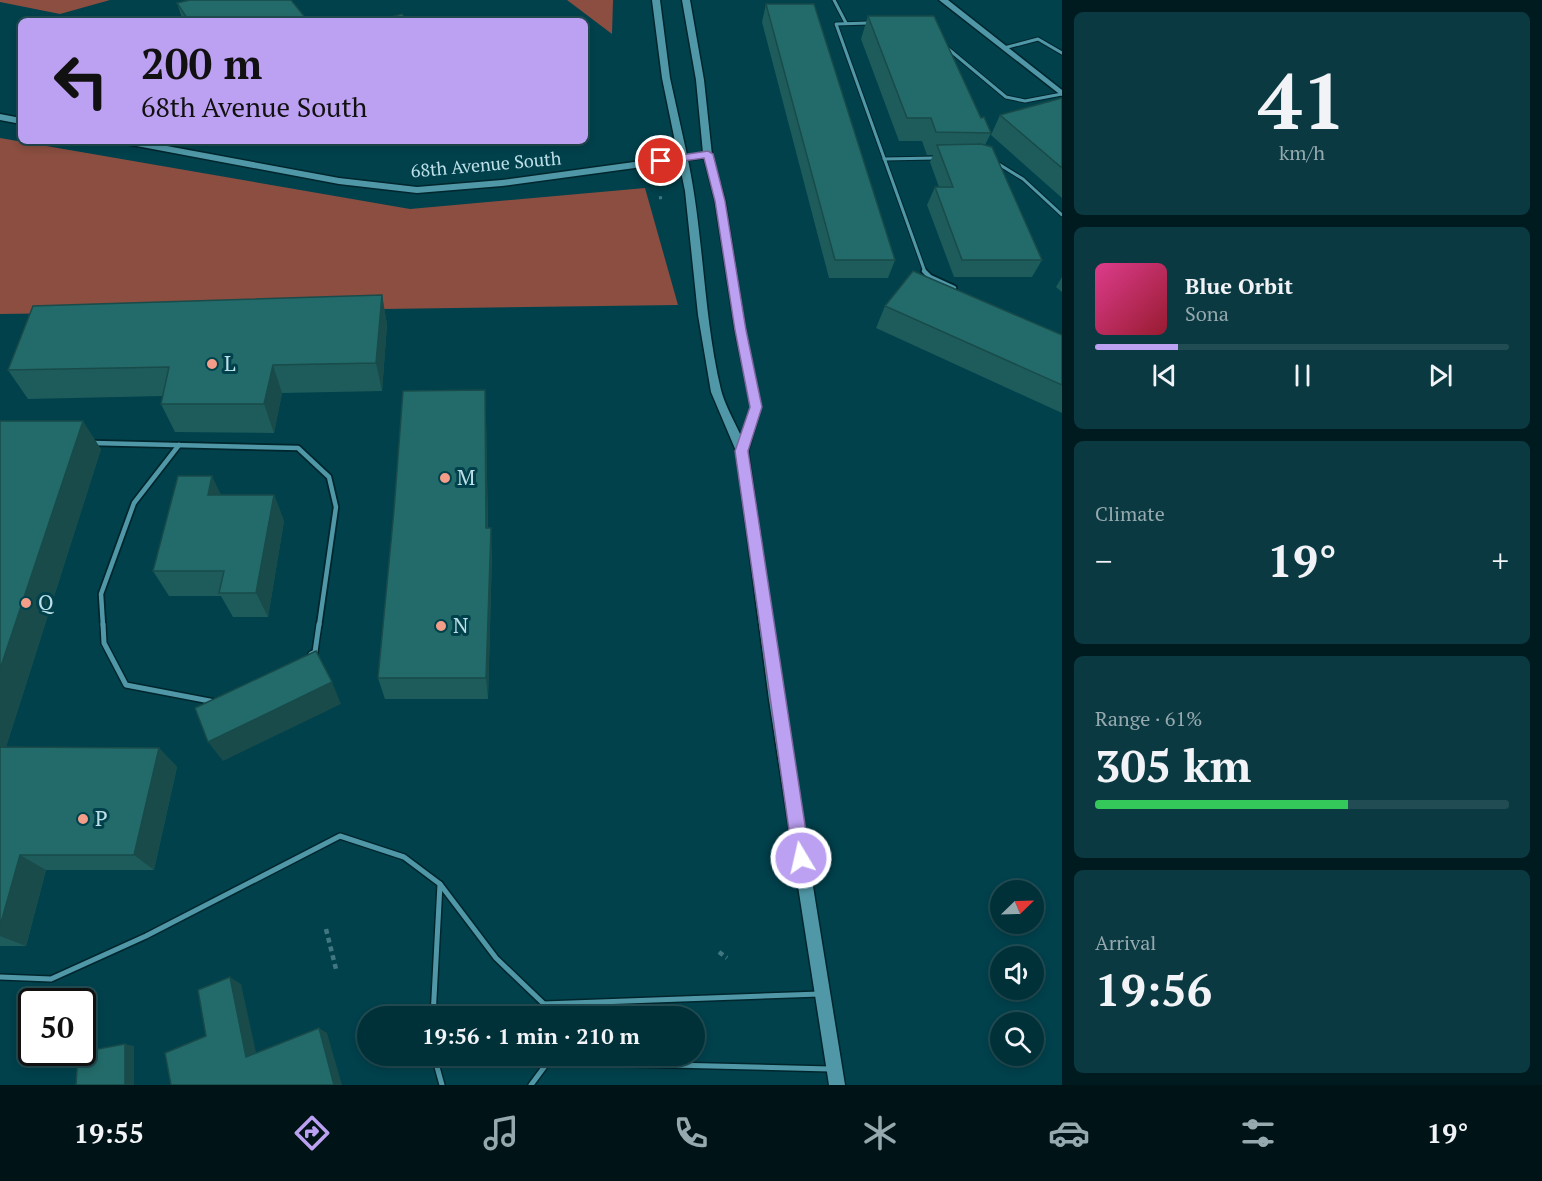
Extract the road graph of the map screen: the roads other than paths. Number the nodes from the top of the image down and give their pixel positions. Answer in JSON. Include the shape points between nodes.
{"nodes":[{"id":1,"x":656,"y":0,"type":"edge"},
{"id":2,"x":686,"y":0,"type":"edge"},
{"id":3,"x":834,"y":0,"type":"edge"},
{"id":4,"x":943,"y":0,"type":"edge"},
{"id":5,"x":876,"y":22,"type":"edge"},
{"id":6,"x":846,"y":23,"type":"junction"},
{"id":7,"x":941,"y":43,"type":"edge"},
{"id":8,"x":1005,"y":48,"type":"junction"},
{"id":9,"x":1062,"y":53,"type":"edge"},
{"id":10,"x":1062,"y":94,"type":"edge"},
{"id":11,"x":0,"y":117,"type":"edge"},
{"id":12,"x":18,"y":120,"type":"edge"},
{"id":13,"x":142,"y":144,"type":"edge"},
{"id":14,"x":708,"y":154,"type":"junction"},
{"id":15,"x":683,"y":158,"type":"junction"},
{"id":16,"x":940,"y":158,"type":"edge"},
{"id":17,"x":884,"y":159,"type":"junction"},
{"id":18,"x":989,"y":160,"type":"edge"},
{"id":19,"x":1062,"y":215,"type":"edge"},
{"id":20,"x":960,"y":291,"type":"edge"},
{"id":21,"x":86,"y":442,"type":"dead end"},
{"id":22,"x":179,"y":445,"type":"junction"},
{"id":23,"x":742,"y":451,"type":"junction"},
{"id":24,"x":305,"y":658,"type":"edge"},
{"id":25,"x":218,"y":702,"type":"edge"},
{"id":26,"x":440,"y":884,"type":"junction"},
{"id":27,"x":0,"y":977,"type":"edge"},
{"id":28,"x":823,"y":994,"type":"junction"},
{"id":29,"x":544,"y":1004,"type":"joint"},
{"id":30,"x":434,"y":1006,"type":"edge"},
{"id":31,"x":705,"y":1064,"type":"edge"},
{"id":32,"x":437,"y":1066,"type":"edge"},
{"id":33,"x":543,"y":1066,"type":"edge"},
{"id":34,"x":835,"y":1069,"type":"junction"},
{"id":35,"x":442,"y":1085,"type":"edge"},
{"id":36,"x":531,"y":1085,"type":"edge"},
{"id":37,"x":837,"y":1085,"type":"edge"}],
"edges":[{"from":1,"to":15,"type":"main road","via":[[666,78]]},
{"from":2,"to":14,"type":"main road"},
{"from":3,"to":6,"type":"lane"},
{"from":4,"to":8,"type":"main road"},
{"from":5,"to":6,"type":"lane"},
{"from":6,"to":17,"type":"lane","via":[[836,24]]},
{"from":7,"to":10,"type":"lane","via":[[1006,97],[1025,101]]},
{"from":8,"to":9,"type":"lane","via":[[1038,39]]},
{"from":8,"to":10,"type":"main road"},
{"from":11,"to":12,"type":"main road"},
{"from":13,"to":15,"type":"main road","name":"68th Avenue South","via":[[339,181],[417,190],[502,183]]},
{"from":14,"to":15,"type":"main road","name":"68th Avenue South"},
{"from":14,"to":23,"type":"main road","via":[[720,201],[756,407]]},
{"from":15,"to":23,"type":"main road","via":[[716,392]]},
{"from":16,"to":17,"type":"lane"},
{"from":17,"to":20,"type":"lane","via":[[923,270]]},
{"from":18,"to":19,"type":"lane","via":[[1007,167]]},
{"from":21,"to":22,"type":"lane"},
{"from":22,"to":24,"type":"lane","via":[[298,448],[329,477],[336,507],[315,652]]},
{"from":22,"to":25,"type":"lane","via":[[134,503],[101,594],[104,643],[126,685]]},
{"from":23,"to":28,"type":"main road","via":[[776,700]]},
{"from":26,"to":27,"type":"lane","via":[[404,857],[340,836],[146,936],[51,979]]},
{"from":26,"to":29,"type":"lane","via":[[496,958]]},
{"from":26,"to":30,"type":"lane"},
{"from":28,"to":29,"type":"lane"},
{"from":28,"to":34,"type":"main road"},
{"from":31,"to":34,"type":"lane"},
{"from":32,"to":35,"type":"lane"},
{"from":33,"to":36,"type":"lane"},
{"from":34,"to":37,"type":"main road"}]}
